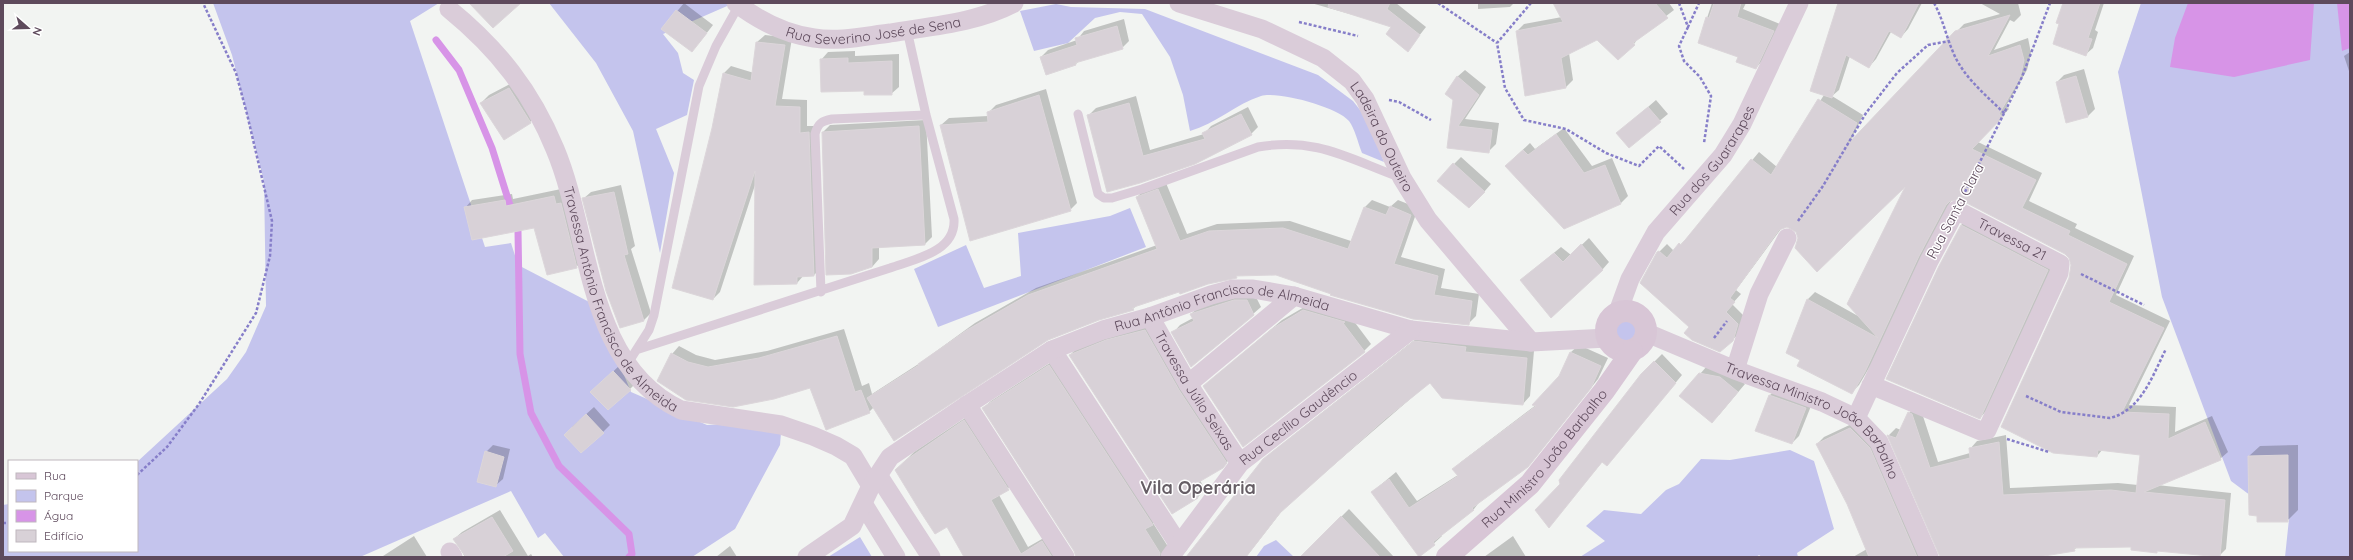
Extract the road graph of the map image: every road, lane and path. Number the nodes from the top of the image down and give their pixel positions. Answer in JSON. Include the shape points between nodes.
{"nodes":[{"id":1,"x":202,"y":3,"type":"edge"},
{"id":2,"x":1014,"y":3,"type":"edge"},
{"id":3,"x":1179,"y":3,"type":"edge"},
{"id":4,"x":1438,"y":3,"type":"edge"},
{"id":5,"x":1531,"y":3,"type":"edge"},
{"id":6,"x":1680,"y":3,"type":"edge"},
{"id":7,"x":1699,"y":3,"type":"edge"},
{"id":8,"x":1799,"y":3,"type":"edge"},
{"id":9,"x":1934,"y":3,"type":"edge"},
{"id":10,"x":2050,"y":3,"type":"edge"},
{"id":11,"x":738,"y":4,"type":"edge"},
{"id":12,"x":449,"y":9,"type":"dead end"},
{"id":13,"x":1688,"y":27,"type":"junction"},
{"id":14,"x":907,"y":30,"type":"junction"},
{"id":15,"x":1950,"y":41,"type":"junction"},
{"id":16,"x":1497,"y":44,"type":"junction"},
{"id":17,"x":1361,"y":93,"type":"junction"},
{"id":18,"x":1078,"y":114,"type":"dead end"},
{"id":19,"x":2005,"y":114,"type":"junction"},
{"id":20,"x":926,"y":116,"type":"junction"},
{"id":21,"x":1430,"y":120,"type":"dead end"},
{"id":22,"x":1704,"y":145,"type":"dead end"},
{"id":23,"x":1402,"y":178,"type":"junction"},
{"id":24,"x":1698,"y":183,"type":"junction"},
{"id":25,"x":1956,"y":210,"type":"junction"},
{"id":26,"x":1787,"y":238,"type":"joint"},
{"id":27,"x":2060,"y":268,"type":"junction"},
{"id":28,"x":821,"y":292,"type":"junction"},
{"id":29,"x":1294,"y":296,"type":"junction"},
{"id":30,"x":2144,"y":306,"type":"dead end"},
{"id":31,"x":1618,"y":312,"type":"junction"},
{"id":32,"x":1150,"y":317,"type":"junction"},
{"id":33,"x":1728,"y":319,"type":"dead end"},
{"id":34,"x":1411,"y":330,"type":"junction"},
{"id":35,"x":1647,"y":333,"type":"junction"},
{"id":36,"x":1607,"y":338,"type":"junction"},
{"id":37,"x":1531,"y":342,"type":"junction"},
{"id":38,"x":2166,"y":349,"type":"dead end"},
{"id":39,"x":1052,"y":350,"type":"junction"},
{"id":40,"x":1632,"y":351,"type":"junction"},
{"id":41,"x":1699,"y":355,"type":"junction"},
{"id":42,"x":634,"y":356,"type":"junction"},
{"id":43,"x":1736,"y":370,"type":"junction"},
{"id":44,"x":1188,"y":384,"type":"junction"},
{"id":45,"x":1871,"y":385,"type":"junction"},
{"id":46,"x":2007,"y":387,"type":"junction"},
{"id":47,"x":967,"y":405,"type":"junction"},
{"id":48,"x":1856,"y":418,"type":"junction"},
{"id":49,"x":1986,"y":429,"type":"junction"},
{"id":50,"x":2049,"y":452,"type":"dead end"},
{"id":51,"x":1240,"y":463,"type":"junction"},
{"id":52,"x":138,"y":474,"type":"edge"},
{"id":53,"x":875,"y":480,"type":"junction"},
{"id":54,"x":864,"y":505,"type":"junction"},
{"id":55,"x":1174,"y":551,"type":"edge"},
{"id":56,"x":807,"y":557,"type":"edge"},
{"id":57,"x":896,"y":557,"type":"edge"},
{"id":58,"x":931,"y":557,"type":"edge"},
{"id":59,"x":1065,"y":557,"type":"edge"},
{"id":60,"x":1447,"y":557,"type":"edge"},
{"id":61,"x":1928,"y":557,"type":"edge"}],
"edges":[{"from":1,"to":52,"type":"path","via":[[236,73],[272,221],[270,256],[256,313],[199,404],[167,447]]},
{"from":2,"to":14,"type":"street","name":"Rua Severino José de Sena","via":[[977,17]]},
{"from":3,"to":17,"type":"street","name":"Ladeira do Outeiro","via":[[1262,29],[1323,58],[1352,81]]},
{"from":4,"to":16,"type":"path"},
{"from":5,"to":16,"type":"path"},
{"from":6,"to":13,"type":"path"},
{"from":7,"to":13,"type":"path"},
{"from":8,"to":24,"type":"street","name":"Rua dos Guararapes","via":[[1742,124],[1723,155]]},
{"from":9,"to":15,"type":"path"},
{"from":10,"to":19,"type":"path","name":"Rua Santa Clara"},
{"from":11,"to":14,"type":"street","name":"Rua Severino José de Sena","via":[[780,29],[813,38],[844,39]]},
{"from":11,"to":42,"type":"lane","via":[[699,86],[654,315],[649,330]]},
{"from":12,"to":42,"type":"street","name":"Travessa Antônio Francisco de Almeida","via":[[500,56],[521,84],[545,128],[564,175],[589,276],[602,314]]},
{"from":13,"to":22,"type":"path","via":[[1679,46],[1684,61],[1700,77],[1711,96]]},
{"from":14,"to":20,"type":"lane"},
{"from":15,"to":19,"type":"path","via":[[1953,53],[1973,82]]},
{"from":15,"to":26,"type":"path","via":[[1928,45],[1897,73],[1866,114],[1823,186]]},
{"from":16,"to":24,"type":"path","via":[[1505,88],[1524,120],[1566,129],[1606,153],[1639,166],[1659,146]]},
{"from":17,"to":21,"type":"path","via":[[1399,102]]},
{"from":17,"to":23,"type":"street","name":"Ladeira do Outeiro"},
{"from":18,"to":23,"type":"lane","via":[[1098,194],[1104,198],[1142,190],[1251,150],[1276,144],[1315,146]]},
{"from":19,"to":25,"type":"path","name":"Rua Santa Clara"},
{"from":20,"to":28,"type":"lane","via":[[954,219],[953,234],[931,253]]},
{"from":20,"to":28,"type":"lane","via":[[832,119],[823,120],[817,125],[815,134]]},
{"from":23,"to":37,"type":"street","name":"Ladeira do Outeiro","via":[[1428,220]]},
{"from":24,"to":31,"type":"street","name":"Rua dos Guararapes","via":[[1656,232],[1632,274]]},
{"from":25,"to":27,"type":"street","name":"Travessa 21"},
{"from":25,"to":45,"type":"street","name":"Rua Santa Clara","via":[[1929,261]]},
{"from":26,"to":43,"type":"street","via":[[1759,294]]},
{"from":27,"to":30,"type":"path"},
{"from":27,"to":46,"type":"street"},
{"from":28,"to":42,"type":"lane","via":[[788,300]]},
{"from":29,"to":32,"type":"street","name":"Rua Antônio Francisco de Almeida","via":[[1253,289],[1233,289]]},
{"from":29,"to":34,"type":"street","name":"Rua Antônio Francisco de Almeida"},
{"from":29,"to":44,"type":"street"},
{"from":31,"to":35,"type":"street","via":[[1632,311],[1639,314]]},
{"from":31,"to":36,"type":"street","via":[[1606,326]]},
{"from":32,"to":39,"type":"street","name":"Rua Antônio Francisco de Almeida","via":[[1103,330]]},
{"from":32,"to":44,"type":"street","name":"Travessa Júlio Seixas"},
{"from":33,"to":41,"type":"path"},
{"from":34,"to":37,"type":"street","name":"Rua Antônio Francisco de Almeida"},
{"from":34,"to":51,"type":"street","name":"Rua Cecílio Gaudêncio"},
{"from":35,"to":40,"type":"street","via":[[1643,344]]},
{"from":35,"to":41,"type":"street","name":"Travessa Ministro João Barbalho"},
{"from":36,"to":37,"type":"street","name":"Rua Antônio Francisco de Almeida"},
{"from":36,"to":40,"type":"street","via":[[1615,348]]},
{"from":38,"to":46,"type":"path","via":[[2143,394],[2127,410],[2110,418],[2061,412]]},
{"from":39,"to":47,"type":"street","name":"Rua Antônio Francisco de Almeida"},
{"from":39,"to":55,"type":"street"},
{"from":40,"to":60,"type":"street","name":"Rua Ministro João Barbalho","via":[[1604,391],[1530,484]]},
{"from":41,"to":43,"type":"street","name":"Travessa Ministro João Barbalho"},
{"from":42,"to":53,"type":"street","name":"Travessa Antônio Francisco de Almeida","via":[[650,389],[670,405],[681,410],[781,426],[836,446],[853,456]]},
{"from":43,"to":48,"type":"street","name":"Travessa Ministro João Barbalho","via":[[1822,402]]},
{"from":44,"to":51,"type":"street","name":"Travessa Júlio Seixas"},
{"from":45,"to":48,"type":"street","name":"Rua Santa Clara"},
{"from":45,"to":49,"type":"street"},
{"from":46,"to":49,"type":"street"},
{"from":47,"to":53,"type":"street","name":"Rua Antônio Francisco de Almeida","via":[[890,457]]},
{"from":47,"to":59,"type":"street"},
{"from":48,"to":61,"type":"street","name":"Travessa Ministro João Barbalho","via":[[1879,442]]},
{"from":49,"to":50,"type":"path"},
{"from":51,"to":55,"type":"street","name":"Rua Cecílio Gaudêncio"},
{"from":53,"to":54,"type":"street","name":"Rua Antônio Francisco de Almeida"},
{"from":53,"to":58,"type":"street","name":"Travessa Antônio Francisco de Almeida"},
{"from":54,"to":56,"type":"street","name":"Rua Antônio Francisco de Almeida","via":[[852,526]]},
{"from":54,"to":57,"type":"street"}]}
